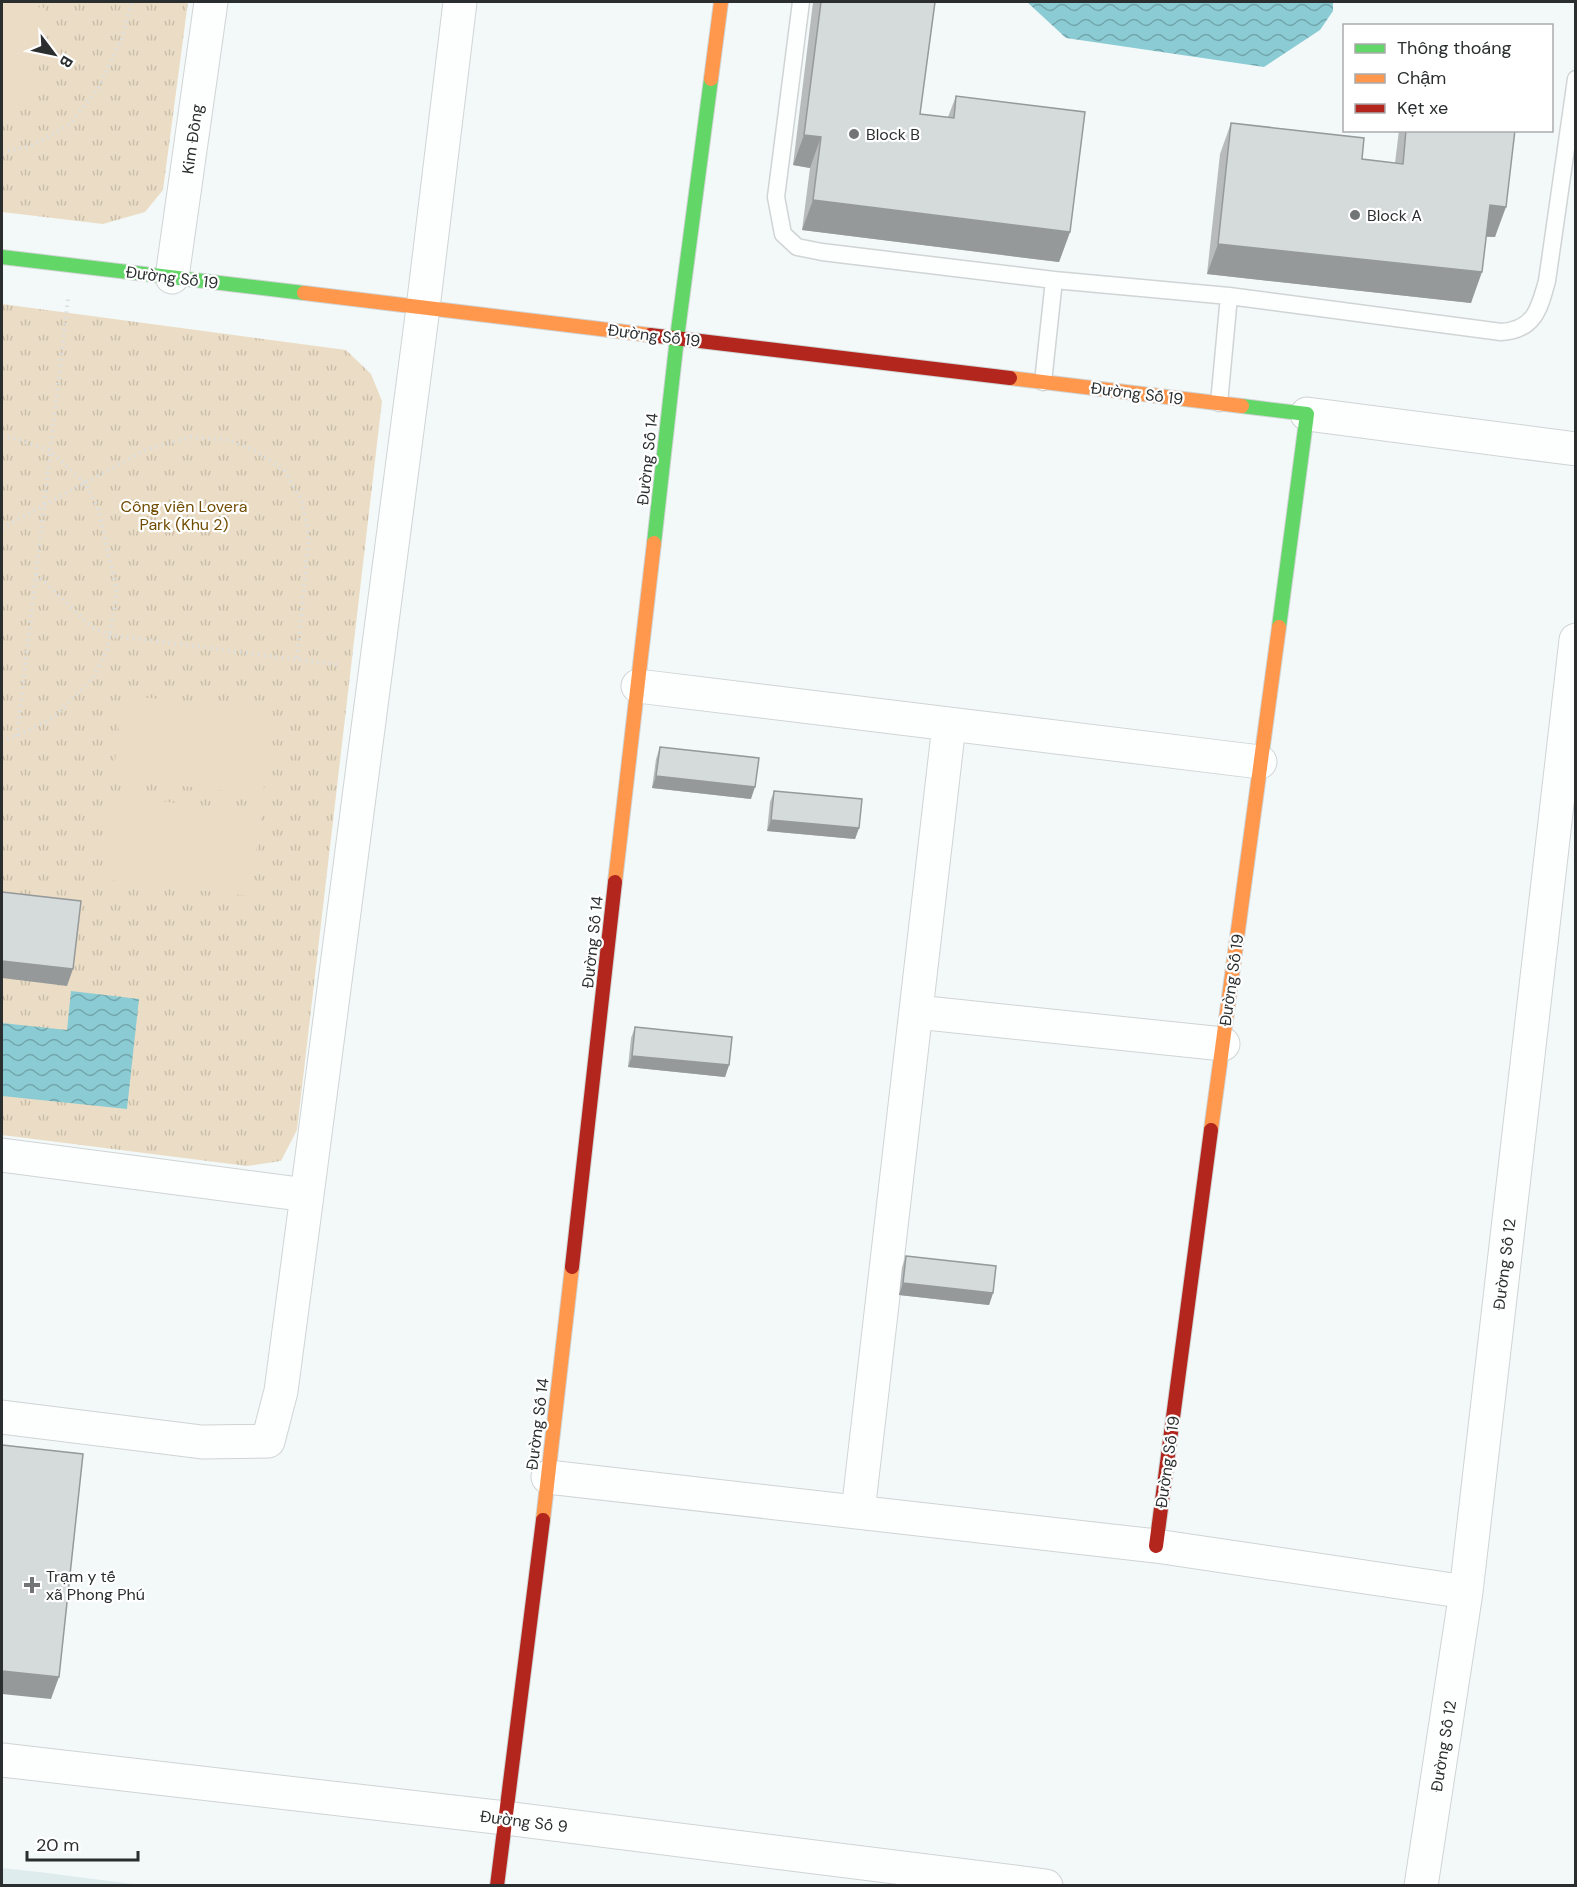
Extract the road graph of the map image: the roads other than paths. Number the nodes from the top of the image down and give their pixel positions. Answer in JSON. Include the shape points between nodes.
{"nodes":[{"id":1,"x":211,"y":2,"type":"edge"},
{"id":2,"x":460,"y":2,"type":"edge"},
{"id":3,"x":721,"y":2,"type":"edge"},
{"id":4,"x":801,"y":2,"type":"edge"},
{"id":5,"x":1575,"y":79,"type":"edge"},
{"id":6,"x":2,"y":257,"type":"edge"},
{"id":7,"x":172,"y":277,"type":"junction"},
{"id":8,"x":1054,"y":280,"type":"junction"},
{"id":9,"x":1229,"y":296,"type":"junction"},
{"id":10,"x":423,"y":308,"type":"junction"},
{"id":11,"x":677,"y":338,"type":"junction"},
{"id":12,"x":1043,"y":382,"type":"junction"},
{"id":13,"x":1219,"y":403,"type":"junction"},
{"id":14,"x":1307,"y":414,"type":"junction"},
{"id":15,"x":1575,"y":449,"type":"edge"},
{"id":16,"x":1575,"y":640,"type":"edge"},
{"id":17,"x":638,"y":686,"type":"junction"},
{"id":18,"x":950,"y":725,"type":"junction"},
{"id":19,"x":1260,"y":762,"type":"junction"},
{"id":20,"x":916,"y":1012,"type":"junction"},
{"id":21,"x":1223,"y":1044,"type":"junction"},
{"id":22,"x":2,"y":1155,"type":"edge"},
{"id":23,"x":308,"y":1195,"type":"junction"},
{"id":24,"x":2,"y":1417,"type":"edge"},
{"id":25,"x":548,"y":1477,"type":"junction"},
{"id":26,"x":858,"y":1512,"type":"junction"},
{"id":27,"x":1156,"y":1546,"type":"junction"},
{"id":28,"x":1466,"y":1592,"type":"junction"},
{"id":29,"x":2,"y":1760,"type":"edge"},
{"id":30,"x":505,"y":1818,"type":"junction"},
{"id":31,"x":826,"y":1873,"type":"edge"},
{"id":32,"x":497,"y":1886,"type":"edge"},
{"id":33,"x":1046,"y":1886,"type":"edge"},
{"id":34,"x":1421,"y":1886,"type":"edge"}],
"edges":[{"from":1,"to":7,"type":"street","name":"Kim Đồng"},
{"from":2,"to":10,"type":"street"},
{"from":3,"to":11,"type":"street","name":"Đường Số 14"},
{"from":4,"to":8,"type":"lane","via":[[776,197],[783,234],[790,242],[822,252]]},
{"from":5,"to":9,"type":"lane","via":[[1547,281],[1541,306],[1521,328],[1513,332],[1484,331]]},
{"from":6,"to":7,"type":"street","name":"Đường Số 19"},
{"from":7,"to":10,"type":"street","name":"Đường Số 19"},
{"from":8,"to":9,"type":"lane"},
{"from":8,"to":12,"type":"lane"},
{"from":9,"to":13,"type":"lane"},
{"from":10,"to":11,"type":"street","name":"Đường Số 19"},
{"from":10,"to":23,"type":"street"},
{"from":11,"to":12,"type":"street","name":"Đường Số 19"},
{"from":11,"to":17,"type":"street","name":"Đường Số 14"},
{"from":12,"to":13,"type":"street","name":"Đường Số 19"},
{"from":13,"to":14,"type":"street","name":"Đường Số 19"},
{"from":14,"to":15,"type":"street","name":"Đường Số 19"},
{"from":14,"to":19,"type":"street","name":"Đường Số 19"},
{"from":16,"to":28,"type":"street","name":"Đường Số 12"},
{"from":17,"to":18,"type":"street"},
{"from":17,"to":25,"type":"street","name":"Đường Số 14"},
{"from":18,"to":19,"type":"street"},
{"from":18,"to":20,"type":"street"},
{"from":19,"to":21,"type":"street","name":"Đường Số 19"},
{"from":20,"to":21,"type":"street"},
{"from":20,"to":26,"type":"street"},
{"from":21,"to":27,"type":"street","name":"Đường Số 19"},
{"from":22,"to":23,"type":"street"},
{"from":23,"to":24,"type":"street","via":[[280,1390],[268,1441],[202,1442]]},
{"from":25,"to":26,"type":"street"},
{"from":25,"to":30,"type":"street","name":"Đường Số 14"},
{"from":26,"to":27,"type":"street"},
{"from":27,"to":28,"type":"street"},
{"from":28,"to":34,"type":"street","name":"Đường Số 12"},
{"from":29,"to":30,"type":"street","name":"Đường Số 9"},
{"from":30,"to":31,"type":"street","name":"Đường Số 9"},
{"from":30,"to":32,"type":"street","name":"Đường Số 14"},
{"from":31,"to":33,"type":"street","name":"Đường Số 9"}]}
